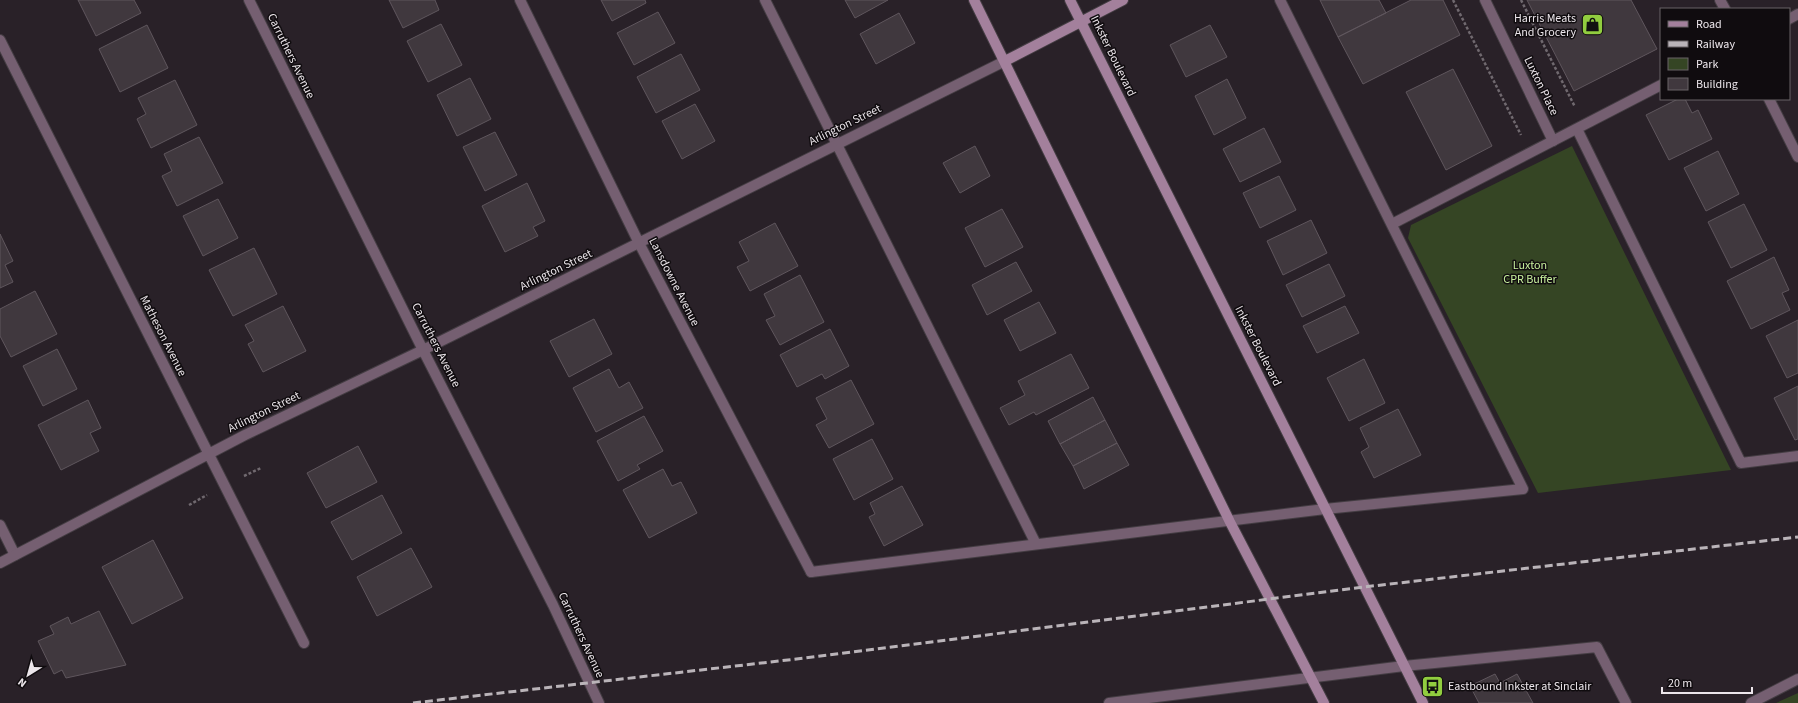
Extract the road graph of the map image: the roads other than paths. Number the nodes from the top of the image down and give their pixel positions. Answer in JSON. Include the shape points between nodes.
{"nodes":[{"id":1,"x":248,"y":0,"type":"edge"},
{"id":2,"x":520,"y":0,"type":"edge"},
{"id":3,"x":765,"y":0,"type":"edge"},
{"id":4,"x":974,"y":0,"type":"edge"},
{"id":5,"x":1070,"y":0,"type":"edge"},
{"id":6,"x":1123,"y":0,"type":"edge"},
{"id":7,"x":1280,"y":0,"type":"edge"},
{"id":8,"x":1485,"y":0,"type":"edge"},
{"id":9,"x":1081,"y":21,"type":"junction"},
{"id":10,"x":0,"y":40,"type":"edge"},
{"id":11,"x":1005,"y":61,"type":"junction"},
{"id":12,"x":1660,"y":86,"type":"edge"},
{"id":13,"x":1770,"y":100,"type":"edge"},
{"id":14,"x":1580,"y":127,"type":"junction"},
{"id":15,"x":1554,"y":141,"type":"junction"},
{"id":16,"x":837,"y":144,"type":"junction"},
{"id":17,"x":1798,"y":156,"type":"edge"},
{"id":18,"x":1392,"y":224,"type":"junction"},
{"id":19,"x":639,"y":242,"type":"junction"},
{"id":20,"x":423,"y":350,"type":"junction"},
{"id":21,"x":209,"y":455,"type":"junction"},
{"id":22,"x":1798,"y":456,"type":"edge"},
{"id":23,"x":1325,"y":509,"type":"junction"},
{"id":24,"x":1230,"y":522,"type":"junction"},
{"id":25,"x":0,"y":525,"type":"edge"},
{"id":26,"x":1036,"y":544,"type":"junction"},
{"id":27,"x":15,"y":555,"type":"junction"},
{"id":28,"x":0,"y":563,"type":"edge"},
{"id":29,"x":304,"y":643,"type":"dead end"},
{"id":30,"x":1404,"y":666,"type":"junction"},
{"id":31,"x":1312,"y":677,"type":"junction"},
{"id":32,"x":1798,"y":680,"type":"edge"},
{"id":33,"x":599,"y":703,"type":"edge"},
{"id":34,"x":1111,"y":703,"type":"edge"},
{"id":35,"x":1324,"y":703,"type":"edge"},
{"id":36,"x":1422,"y":703,"type":"edge"},
{"id":37,"x":1626,"y":703,"type":"edge"},
{"id":38,"x":1751,"y":703,"type":"edge"}],
"edges":[{"from":1,"to":20,"type":"street","name":"Carruthers Avenue"},
{"from":2,"to":19,"type":"street","name":"Lansdowne Avenue"},
{"from":3,"to":16,"type":"street"},
{"from":4,"to":11,"type":"main road"},
{"from":5,"to":9,"type":"main road","name":"Inkster Boulevard"},
{"from":6,"to":9,"type":"main road","name":"Arlington Street"},
{"from":7,"to":18,"type":"street"},
{"from":8,"to":15,"type":"street","name":"Luxton Place"},
{"from":9,"to":11,"type":"main road","name":"Arlington Street"},
{"from":9,"to":23,"type":"main road","name":"Inkster Boulevard"},
{"from":10,"to":21,"type":"street","name":"Matheson Avenue"},
{"from":11,"to":16,"type":"street","name":"Arlington Street"},
{"from":11,"to":24,"type":"main road"},
{"from":12,"to":14,"type":"street"},
{"from":13,"to":17,"type":"street"},
{"from":14,"to":15,"type":"street"},
{"from":14,"to":22,"type":"street","via":[[1741,463]]},
{"from":15,"to":18,"type":"street"},
{"from":16,"to":19,"type":"street","name":"Arlington Street"},
{"from":16,"to":26,"type":"street"},
{"from":18,"to":23,"type":"street","via":[[1523,489]]},
{"from":19,"to":20,"type":"street","name":"Arlington Street"},
{"from":19,"to":26,"type":"street","name":"Lansdowne Avenue","via":[[811,572]]},
{"from":20,"to":21,"type":"street","name":"Arlington Street","via":[[245,435]]},
{"from":20,"to":33,"type":"street","name":"Carruthers Avenue","via":[[553,605]]},
{"from":21,"to":27,"type":"street","name":"Arlington Street","via":[[171,472]]},
{"from":21,"to":29,"type":"street","name":"Matheson Avenue"},
{"from":23,"to":24,"type":"street"},
{"from":23,"to":30,"type":"main road","name":"Inkster Boulevard"},
{"from":24,"to":26,"type":"street"},
{"from":24,"to":31,"type":"main road"},
{"from":25,"to":27,"type":"street"},
{"from":27,"to":28,"type":"street","name":"Arlington Street"},
{"from":30,"to":31,"type":"street"},
{"from":30,"to":36,"type":"main road","name":"Inkster Boulevard"},
{"from":30,"to":37,"type":"street","via":[[1597,647]]},
{"from":31,"to":34,"type":"street"},
{"from":31,"to":35,"type":"main road"},
{"from":32,"to":38,"type":"street"}]}
